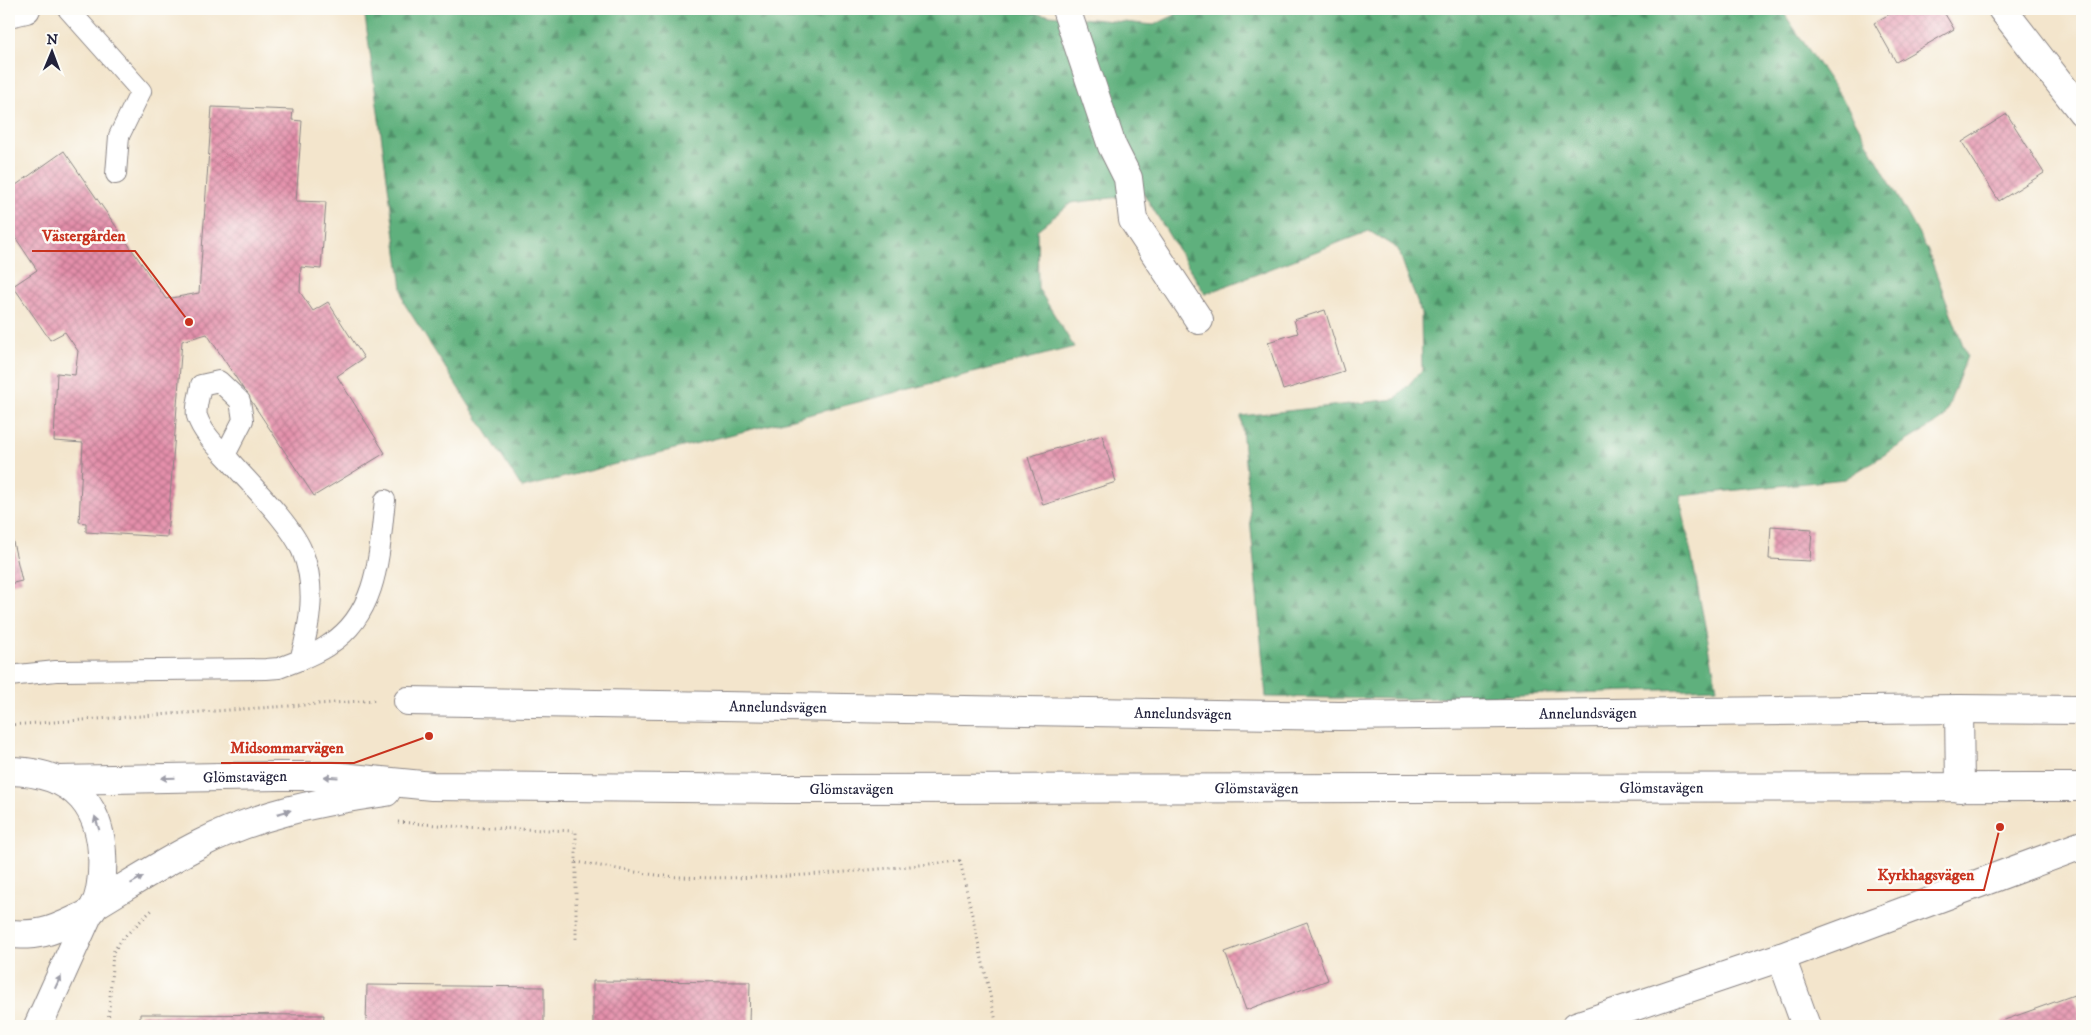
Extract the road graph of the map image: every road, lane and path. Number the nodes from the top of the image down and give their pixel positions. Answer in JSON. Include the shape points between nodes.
{"nodes":[{"id":1,"x":26,"y":9,"type":"edge"},
{"id":2,"x":68,"y":9,"type":"edge"},
{"id":3,"x":1066,"y":9,"type":"edge"},
{"id":4,"x":2002,"y":9,"type":"edge"},
{"id":5,"x":9,"y":13,"type":"edge"},
{"id":6,"x":2082,"y":112,"type":"edge"},
{"id":7,"x":116,"y":174,"type":"dead end"},
{"id":8,"x":1199,"y":320,"type":"dead end"},
{"id":9,"x":225,"y":455,"type":"dead end"},
{"id":10,"x":385,"y":500,"type":"dead end"},
{"id":11,"x":300,"y":660,"type":"junction"},
{"id":12,"x":9,"y":676,"type":"edge"},
{"id":13,"x":408,"y":701,"type":"joint"},
{"id":14,"x":1959,"y":709,"type":"junction"},
{"id":15,"x":2082,"y":710,"type":"edge"},
{"id":16,"x":9,"y":726,"type":"edge"},
{"id":17,"x":9,"y":771,"type":"edge"},
{"id":18,"x":57,"y":780,"type":"junction"},
{"id":19,"x":432,"y":786,"type":"junction"},
{"id":20,"x":2082,"y":787,"type":"edge"},
{"id":21,"x":1960,"y":788,"type":"junction"},
{"id":22,"x":389,"y":821,"type":"dead end"},
{"id":23,"x":2082,"y":845,"type":"edge"},
{"id":24,"x":576,"y":862,"type":"junction"},
{"id":25,"x":157,"y":905,"type":"dead end"},
{"id":26,"x":92,"y":909,"type":"junction"},
{"id":27,"x":9,"y":934,"type":"edge"},
{"id":28,"x":576,"y":942,"type":"dead end"},
{"id":29,"x":1782,"y":957,"type":"junction"},
{"id":30,"x":1589,"y":1024,"type":"edge"},
{"id":31,"x":38,"y":1026,"type":"edge"},
{"id":32,"x":108,"y":1026,"type":"edge"},
{"id":33,"x":997,"y":1026,"type":"edge"},
{"id":34,"x":1806,"y":1026,"type":"edge"}],
"edges":[{"from":1,"to":5,"type":"street"},
{"from":2,"to":7,"type":"lane","via":[[141,91],[119,136]]},
{"from":3,"to":8,"type":"street","via":[[1112,146],[1128,178],[1133,220]]},
{"from":4,"to":6,"type":"street"},
{"from":9,"to":11,"type":"lane","via":[[288,528],[302,552],[308,569],[311,610]]},
{"from":10,"to":11,"type":"lane","via":[[376,575],[364,608],[331,644]]},
{"from":11,"to":12,"type":"lane","via":[[266,669],[56,671]]},
{"from":13,"to":14,"type":"street","name":"Annelundsvägen","via":[[1339,716]]},
{"from":13,"to":16,"type":"path","via":[[367,700]]},
{"from":14,"to":15,"type":"street","name":"Annelundsvägen"},
{"from":14,"to":21,"type":"street"},
{"from":17,"to":18,"type":"street","name":"Glömstavägen","via":[[28,771]]},
{"from":19,"to":18,"type":"street","name":"Glömstavägen","one_way":true,"via":[[314,776]]},
{"from":26,"to":18,"type":"street","name":"Glömstavägen","one_way":true,"via":[[101,886],[103,854],[100,832],[94,814],[82,797]]},
{"from":19,"to":21,"type":"street","name":"Glömstavägen","via":[[789,790]]},
{"from":26,"to":19,"type":"street","name":"Glömstavägen","one_way":true,"via":[[200,844],[256,820],[340,798]]},
{"from":20,"to":21,"type":"street","name":"Glömstavägen"},
{"from":22,"to":24,"type":"path","via":[[576,831]]},
{"from":23,"to":29,"type":"street"},
{"from":24,"to":28,"type":"path"},
{"from":24,"to":33,"type":"path","via":[[680,877],[731,877],[843,872],[960,861]]},
{"from":25,"to":32,"type":"path","via":[[113,952]]},
{"from":26,"to":27,"type":"street","name":"Glömstavägen","via":[[52,931]]},
{"from":31,"to":26,"type":"street","one_way":true},
{"from":29,"to":30,"type":"street"},
{"from":29,"to":34,"type":"street"}]}
